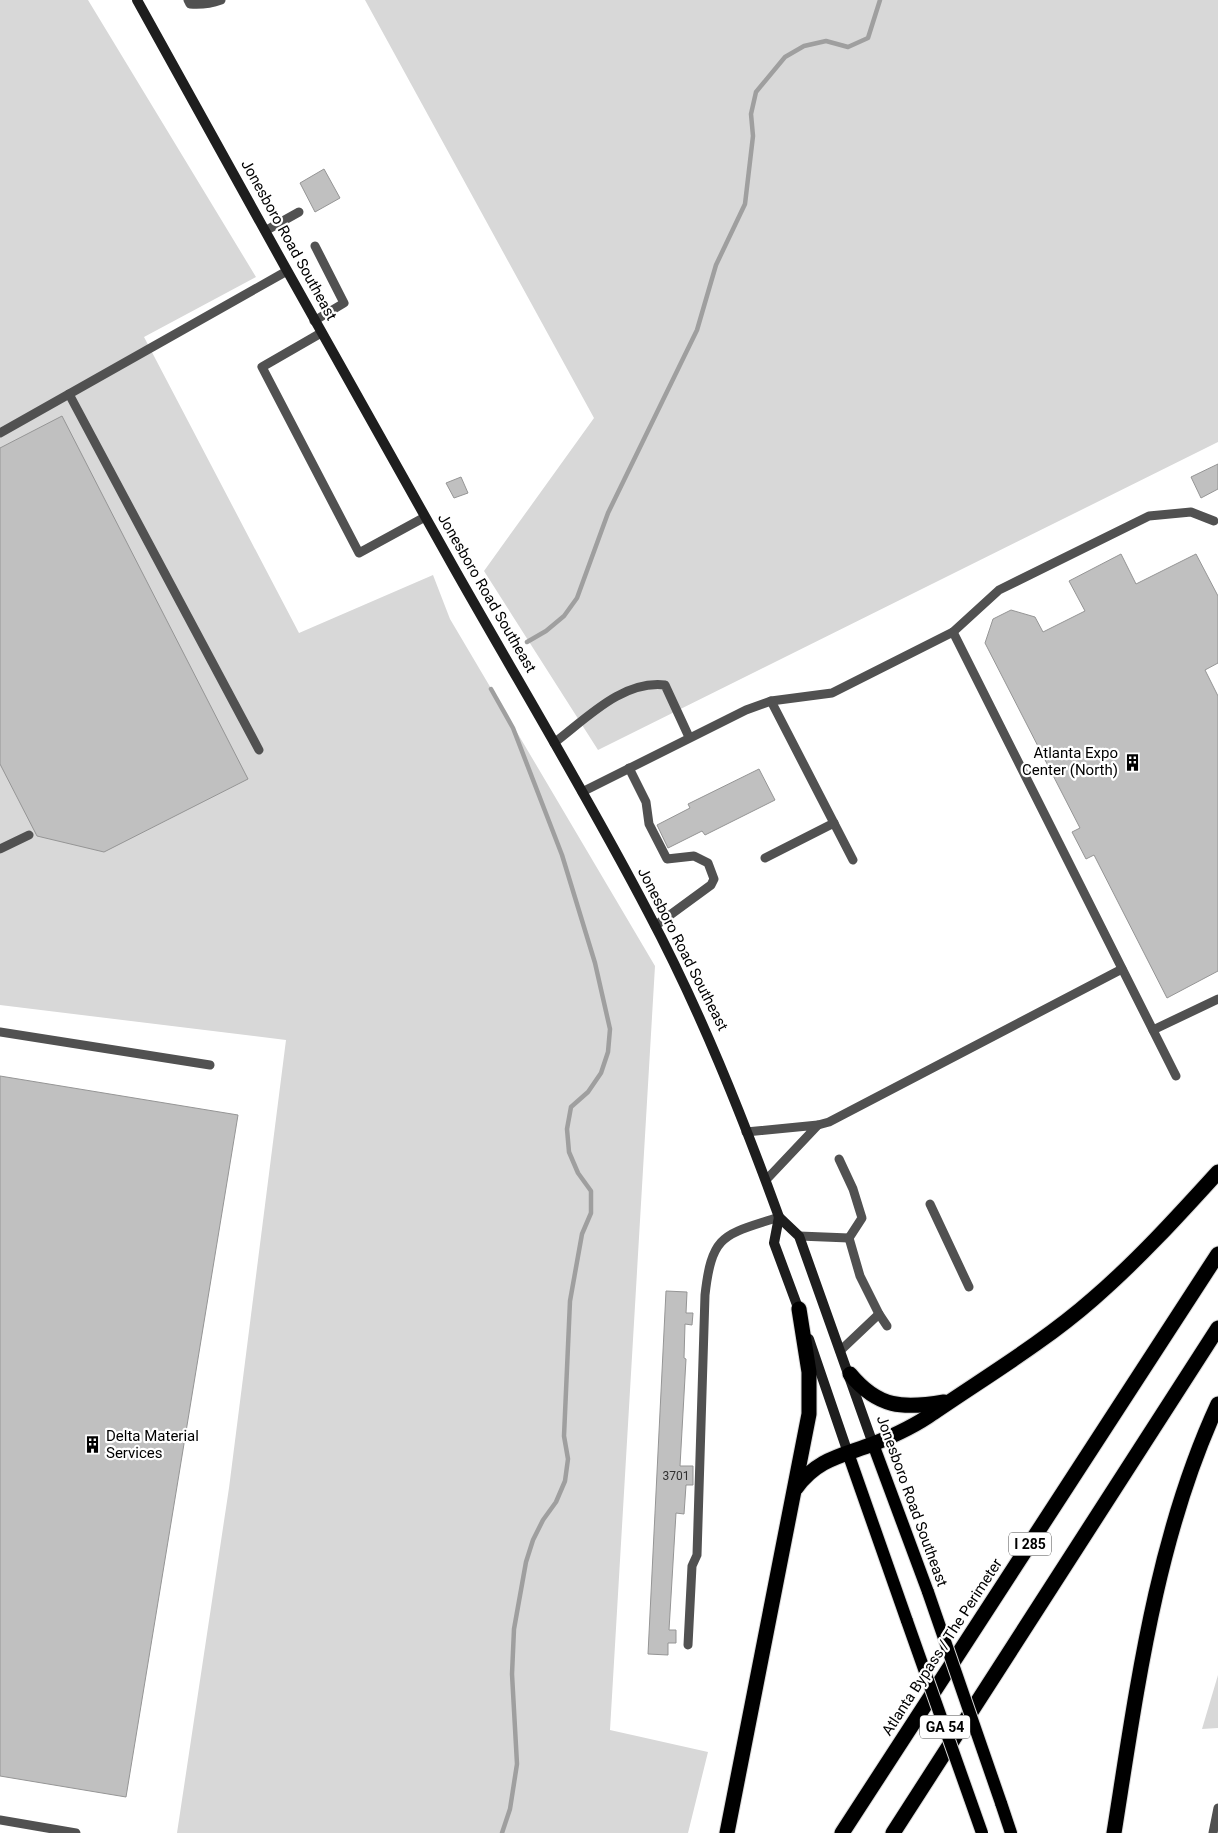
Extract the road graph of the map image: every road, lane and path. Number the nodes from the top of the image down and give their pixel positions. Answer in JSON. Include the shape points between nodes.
{"nodes":[{"id":1,"x":137,"y":0,"type":"edge"},
{"id":2,"x":188,"y":0,"type":"edge"},
{"id":3,"x":221,"y":0,"type":"edge"},
{"id":4,"x":299,"y":212,"type":"dead end"},
{"id":5,"x":266,"y":231,"type":"junction"},
{"id":6,"x":315,"y":246,"type":"dead end"},
{"id":7,"x":287,"y":271,"type":"junction"},
{"id":8,"x":314,"y":321,"type":"junction"},
{"id":9,"x":321,"y":333,"type":"junction"},
{"id":10,"x":69,"y":394,"type":"junction"},
{"id":11,"x":0,"y":433,"type":"edge"},
{"id":12,"x":425,"y":517,"type":"junction"},
{"id":13,"x":1214,"y":521,"type":"dead end"},
{"id":14,"x":953,"y":632,"type":"junction"},
{"id":15,"x":771,"y":701,"type":"junction"},
{"id":16,"x":689,"y":737,"type":"junction"},
{"id":17,"x":554,"y":743,"type":"junction"},
{"id":18,"x":258,"y":750,"type":"dead end"},
{"id":19,"x":629,"y":768,"type":"junction"},
{"id":20,"x":582,"y":792,"type":"junction"},
{"id":21,"x":834,"y":824,"type":"junction"},
{"id":22,"x":29,"y":835,"type":"dead end"},
{"id":23,"x":0,"y":849,"type":"edge"},
{"id":24,"x":765,"y":858,"type":"dead end"},
{"id":25,"x":853,"y":860,"type":"dead end"},
{"id":26,"x":655,"y":926,"type":"junction"},
{"id":27,"x":1122,"y":969,"type":"junction"},
{"id":28,"x":1218,"y":999,"type":"edge"},
{"id":29,"x":1153,"y":1030,"type":"junction"},
{"id":30,"x":0,"y":1032,"type":"edge"},
{"id":31,"x":210,"y":1065,"type":"dead end"},
{"id":32,"x":1176,"y":1076,"type":"dead end"},
{"id":33,"x":818,"y":1125,"type":"junction"},
{"id":34,"x":746,"y":1132,"type":"junction"},
{"id":35,"x":839,"y":1159,"type":"dead end"},
{"id":36,"x":1218,"y":1172,"type":"edge"},
{"id":37,"x":766,"y":1180,"type":"junction"},
{"id":38,"x":930,"y":1204,"type":"dead end"},
{"id":39,"x":779,"y":1217,"type":"junction"},
{"id":40,"x":799,"y":1236,"type":"junction"},
{"id":41,"x":849,"y":1238,"type":"junction"},
{"id":42,"x":1218,"y":1254,"type":"edge"},
{"id":43,"x":969,"y":1287,"type":"dead end"},
{"id":44,"x":799,"y":1309,"type":"junction"},
{"id":45,"x":879,"y":1314,"type":"junction"},
{"id":46,"x":887,"y":1326,"type":"dead end"},
{"id":47,"x":1218,"y":1328,"type":"edge"},
{"id":48,"x":841,"y":1350,"type":"junction"},
{"id":49,"x":850,"y":1374,"type":"junction"},
{"id":50,"x":948,"y":1401,"type":"junction"},
{"id":51,"x":1218,"y":1404,"type":"edge"},
{"id":52,"x":873,"y":1444,"type":"junction"},
{"id":53,"x":848,"y":1453,"type":"junction"},
{"id":54,"x":796,"y":1488,"type":"junction"},
{"id":55,"x":688,"y":1645,"type":"dead end"},
{"id":56,"x":1218,"y":1808,"type":"edge"},
{"id":57,"x":0,"y":1820,"type":"edge"},
{"id":58,"x":76,"y":1833,"type":"edge"},
{"id":59,"x":728,"y":1833,"type":"edge"},
{"id":60,"x":842,"y":1833,"type":"edge"},
{"id":61,"x":893,"y":1833,"type":"edge"},
{"id":62,"x":982,"y":1833,"type":"edge"},
{"id":63,"x":1011,"y":1833,"type":"edge"},
{"id":64,"x":1114,"y":1833,"type":"edge"},
{"id":65,"x":1213,"y":1833,"type":"edge"}],
"edges":[{"from":1,"to":5,"type":"main road","name":"Jonesboro Road Southeast","number":"GA 54"},
{"from":2,"to":3,"type":"lane","via":[[190,4],[198,5]]},
{"from":4,"to":5,"type":"lane"},
{"from":5,"to":7,"type":"main road","name":"Jonesboro Road Southeast","number":"GA 54"},
{"from":6,"to":8,"type":"lane","via":[[344,303]]},
{"from":7,"to":8,"type":"main road","name":"Jonesboro Road Southeast","number":"GA 54"},
{"from":7,"to":10,"type":"lane"},
{"from":8,"to":9,"type":"main road","name":"Jonesboro Road Southeast","number":"GA 54"},
{"from":9,"to":12,"type":"main road","name":"Jonesboro Road Southeast","number":"GA 54"},
{"from":9,"to":12,"type":"lane","via":[[262,367],[359,553]]},
{"from":10,"to":11,"type":"lane"},
{"from":10,"to":18,"type":"lane"},
{"from":12,"to":17,"type":"main road","name":"Jonesboro Road Southeast","number":"GA 54"},
{"from":13,"to":14,"type":"lane","via":[[1191,512],[1150,516],[999,590]]},
{"from":14,"to":15,"type":"lane","via":[[832,693]]},
{"from":14,"to":27,"type":"lane"},
{"from":15,"to":16,"type":"lane"},
{"from":15,"to":21,"type":"lane"},
{"from":16,"to":17,"type":"lane","via":[[665,685],[654,684],[610,700]]},
{"from":16,"to":19,"type":"lane"},
{"from":17,"to":20,"type":"main road","name":"Jonesboro Road Southeast","number":"GA 54"},
{"from":19,"to":20,"type":"lane"},
{"from":19,"to":26,"type":"lane","via":[[646,802],[649,824],[667,859],[694,856],[708,863],[714,879]]},
{"from":20,"to":26,"type":"main road","name":"Jonesboro Road Southeast","number":"GA 54"},
{"from":21,"to":24,"type":"lane"},
{"from":21,"to":25,"type":"lane"},
{"from":22,"to":23,"type":"lane"},
{"from":26,"to":34,"type":"main road","name":"Jonesboro Road Southeast","number":"GA 54","via":[[715,1051]]},
{"from":27,"to":29,"type":"lane"},
{"from":27,"to":33,"type":"lane"},
{"from":28,"to":29,"type":"lane"},
{"from":29,"to":32,"type":"lane"},
{"from":30,"to":31,"type":"lane"},
{"from":33,"to":34,"type":"lane"},
{"from":33,"to":37,"type":"lane"},
{"from":34,"to":37,"type":"main road","name":"Jonesboro Road Southeast","number":"GA 54"},
{"from":35,"to":41,"type":"lane","via":[[862,1218]]},
{"from":36,"to":50,"type":"highway","via":[[1155,1240],[1092,1300],[1019,1356]]},
{"from":37,"to":39,"type":"main road","name":"Jonesboro Road Southeast","number":"GA 54"},
{"from":38,"to":43,"type":"lane"},
{"from":39,"to":40,"type":"main road","name":"Jonesboro Road Southeast","number":"GA 54"},
{"from":39,"to":44,"type":"main road","number":"GA 54","via":[[774,1243]]},
{"from":39,"to":55,"type":"lane","via":[[727,1235],[714,1249],[709,1264],[705,1295],[697,1555],[692,1566]]},
{"from":40,"to":41,"type":"lane"},
{"from":40,"to":48,"type":"main road","name":"Jonesboro Road Southeast","number":"GA 54"},
{"from":41,"to":45,"type":"lane","via":[[860,1276]]},
{"from":42,"to":60,"type":"highway","name":"Atlanta Bypass / The Perimeter","number":"I 285"},
{"from":44,"to":53,"type":"main road","number":"GA 54"},
{"from":44,"to":54,"type":"highway","via":[[808,1354],[810,1392]]},
{"from":45,"to":46,"type":"lane"},
{"from":45,"to":48,"type":"lane"},
{"from":47,"to":61,"type":"highway","number":"I 285"},
{"from":48,"to":49,"type":"main road","name":"Jonesboro Road Southeast","number":"GA 54"},
{"from":49,"to":50,"type":"highway","via":[[860,1387],[887,1403],[906,1406]]},
{"from":49,"to":52,"type":"main road","name":"Jonesboro Road Southeast","number":"GA 54"},
{"from":50,"to":52,"type":"highway","via":[[916,1423]]},
{"from":51,"to":64,"type":"highway","via":[[1177,1513],[1162,1565]]},
{"from":52,"to":53,"type":"highway"},
{"from":52,"to":63,"type":"main road","name":"Jonesboro Road Southeast","number":"GA 54","bridge":true},
{"from":53,"to":54,"type":"highway","via":[[812,1470]]},
{"from":53,"to":62,"type":"main road","number":"GA 54","bridge":true},
{"from":54,"to":59,"type":"highway"},
{"from":56,"to":65,"type":"lane"},
{"from":57,"to":58,"type":"lane"}]}
